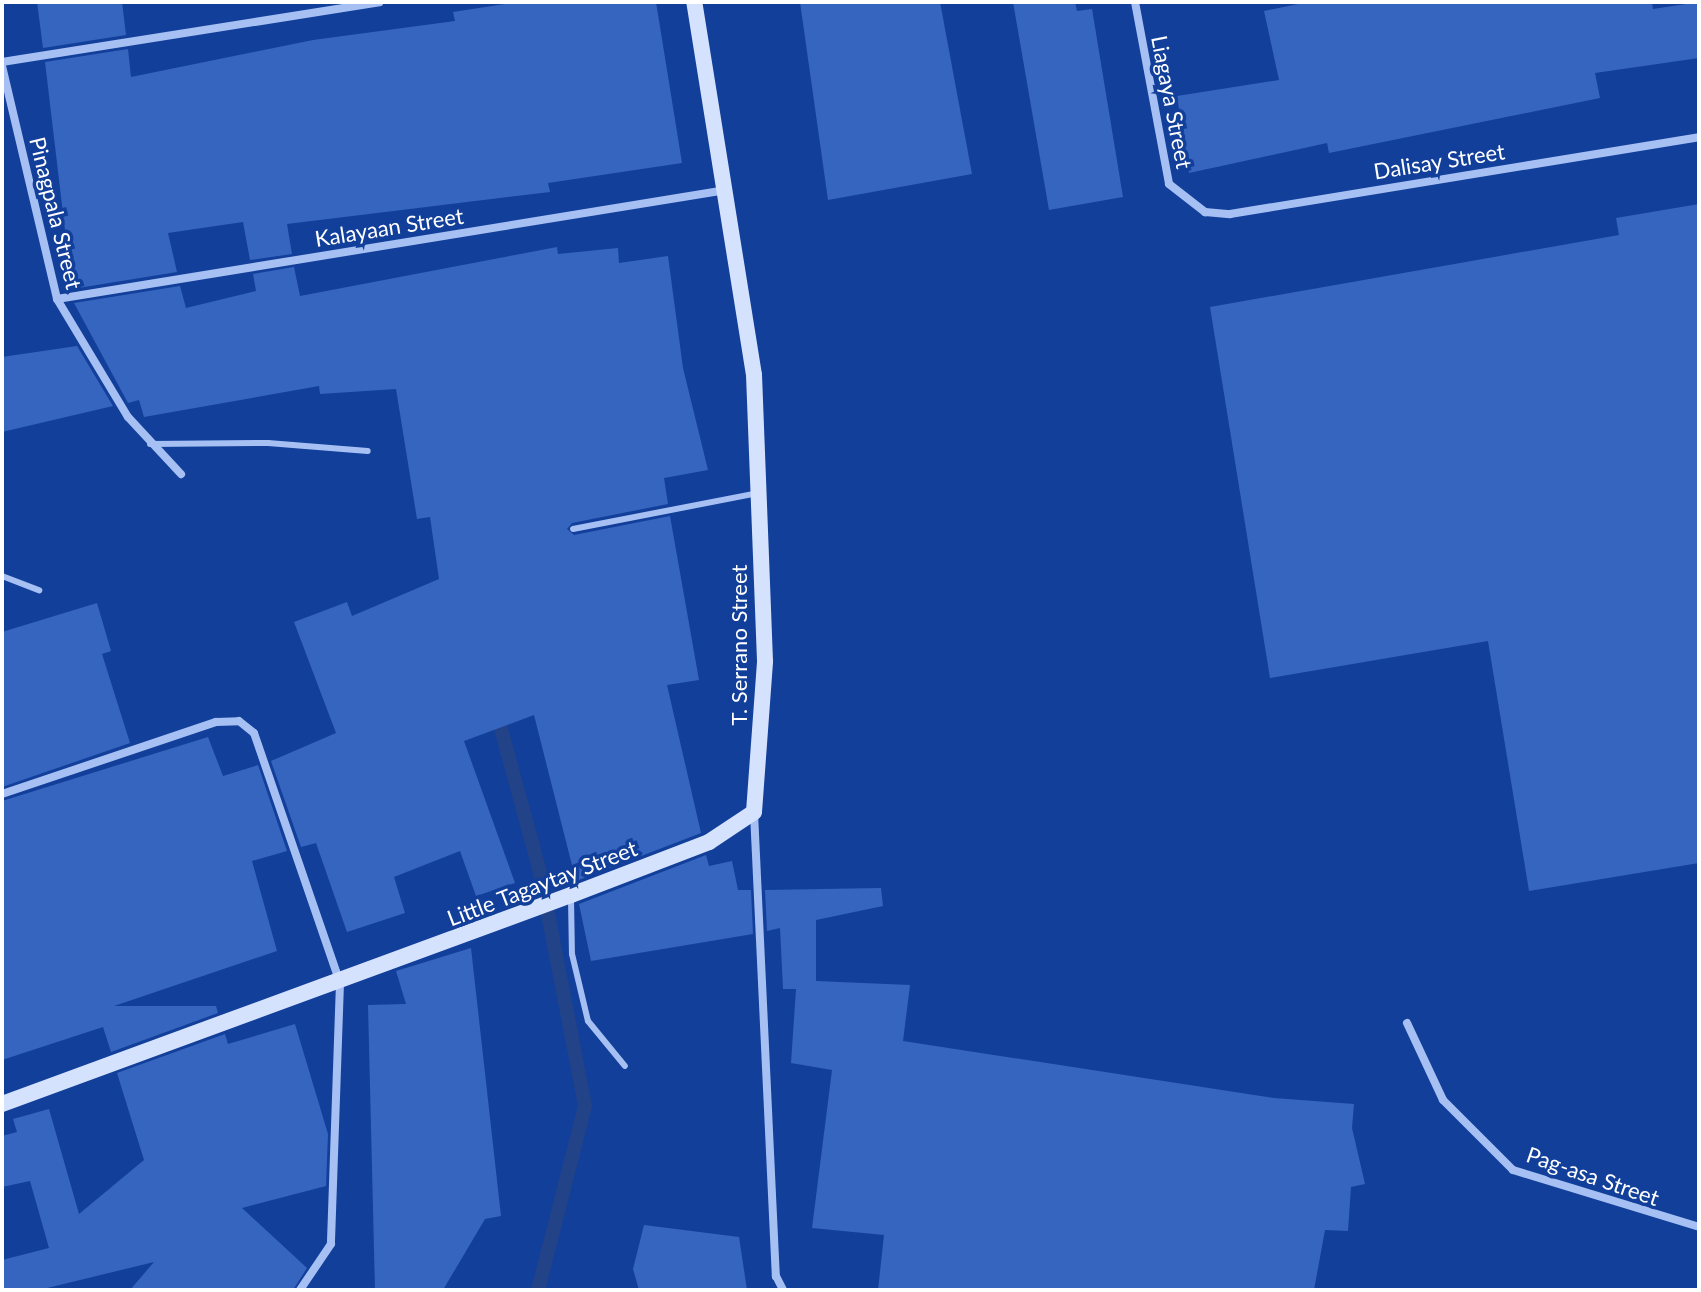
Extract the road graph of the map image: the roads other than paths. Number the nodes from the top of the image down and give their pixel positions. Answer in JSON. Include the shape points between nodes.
{"nodes":[{"id":1,"x":379,"y":2,"type":"edge"},
{"id":2,"x":694,"y":2,"type":"edge"},
{"id":3,"x":1135,"y":2,"type":"edge"},
{"id":4,"x":2,"y":64,"type":"edge"},
{"id":5,"x":1699,"y":137,"type":"edge"},
{"id":6,"x":727,"y":190,"type":"junction"},
{"id":7,"x":1186,"y":203,"type":"joint"},
{"id":8,"x":57,"y":299,"type":"junction"},
{"id":9,"x":150,"y":444,"type":"junction"},
{"id":10,"x":368,"y":451,"type":"dead end"},
{"id":11,"x":181,"y":474,"type":"dead end"},
{"id":12,"x":759,"y":493,"type":"junction"},
{"id":13,"x":573,"y":529,"type":"dead end"},
{"id":14,"x":2,"y":576,"type":"edge"},
{"id":15,"x":39,"y":590,"type":"dead end"},
{"id":16,"x":2,"y":794,"type":"edge"},
{"id":17,"x":754,"y":812,"type":"junction"},
{"id":18,"x":568,"y":896,"type":"junction"},
{"id":19,"x":340,"y":983,"type":"junction"},
{"id":20,"x":1407,"y":1023,"type":"dead end"},
{"id":21,"x":625,"y":1066,"type":"dead end"},
{"id":22,"x":2,"y":1104,"type":"edge"},
{"id":23,"x":1699,"y":1227,"type":"edge"},
{"id":24,"x":300,"y":1290,"type":"edge"},
{"id":25,"x":783,"y":1290,"type":"edge"}],
"edges":[{"from":1,"to":4,"type":"street"},
{"from":2,"to":6,"type":"street","name":"T. Serrano Street"},
{"from":3,"to":7,"type":"street","name":"Liagaya Street","via":[[1163,164]]},
{"from":4,"to":8,"type":"street","name":"Pinagpala Street"},
{"from":5,"to":7,"type":"street","name":"Dalisay Street","via":[[1230,214]]},
{"from":6,"to":8,"type":"street","name":"Kalayaan Street"},
{"from":6,"to":12,"type":"street","name":"T. Serrano Street","via":[[754,375]]},
{"from":8,"to":9,"type":"street","name":"Pinagpala Street","via":[[98,373]]},
{"from":9,"to":10,"type":"lane","via":[[268,443]]},
{"from":9,"to":11,"type":"street","name":"Pinagpala Street"},
{"from":12,"to":13,"type":"lane"},
{"from":12,"to":17,"type":"street","name":"T. Serrano Street","via":[[765,661]]},
{"from":14,"to":15,"type":"lane"},
{"from":16,"to":19,"type":"street","via":[[216,722],[239,721],[254,733]]},
{"from":17,"to":18,"type":"street","name":"Little Tagaytay Street","via":[[709,842]]},
{"from":17,"to":25,"type":"street","name":"T. Serrano Street","via":[[776,1276]]},
{"from":18,"to":19,"type":"street","name":"Little Tagaytay Street"},
{"from":18,"to":21,"type":"lane","via":[[572,954],[588,1021]]},
{"from":19,"to":22,"type":"street","name":"Little Tagaytay Street"},
{"from":19,"to":24,"type":"street","via":[[331,1244]]},
{"from":20,"to":23,"type":"street","name":"Pag-asa Street","via":[[1443,1100],[1513,1170]]}]}
